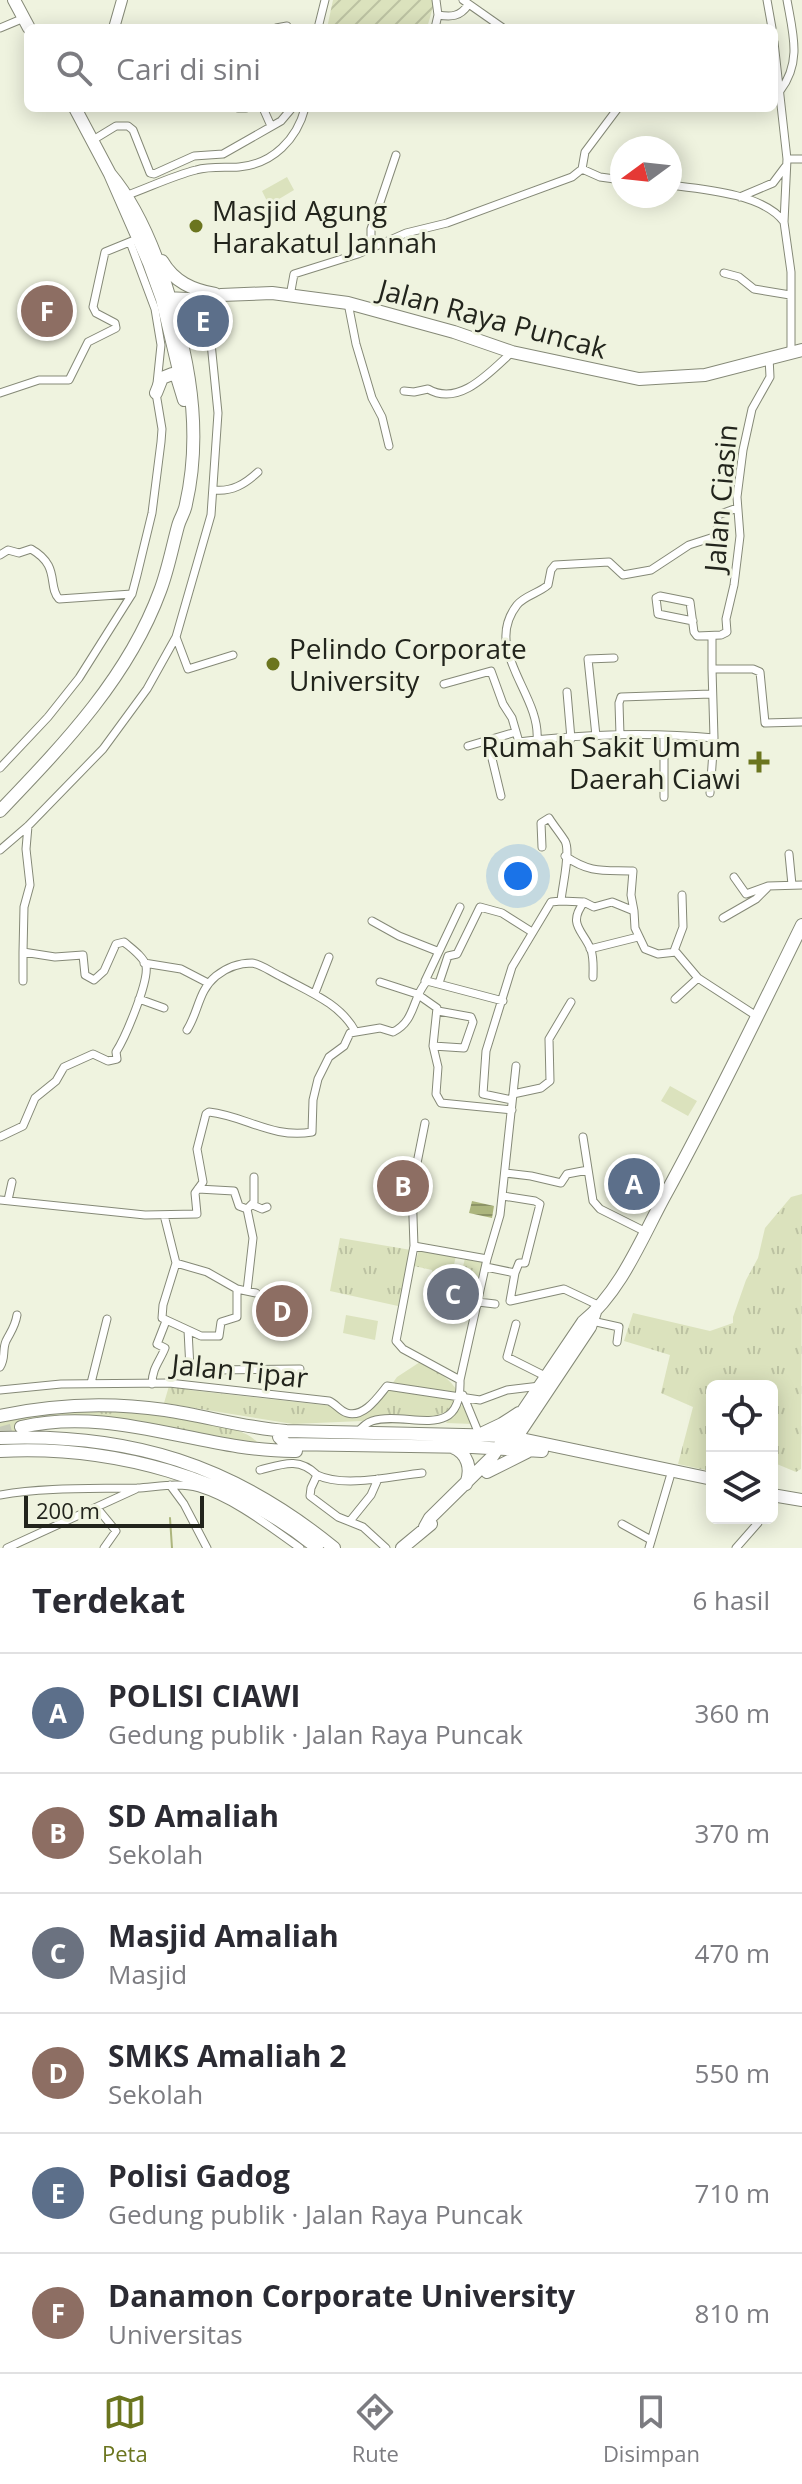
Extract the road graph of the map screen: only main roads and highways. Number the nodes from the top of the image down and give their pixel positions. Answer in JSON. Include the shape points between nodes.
{"nodes":[{"id":1,"x":14,"y":0,"type":"edge"},
{"id":2,"x":27,"y":23,"type":"edge"},
{"id":3,"x":79,"y":112,"type":"edge"},
{"id":4,"x":137,"y":237,"type":"junction"},
{"id":5,"x":216,"y":296,"type":"junction"},
{"id":6,"x":166,"y":298,"type":"junction"},
{"id":7,"x":188,"y":298,"type":"junction"},
{"id":8,"x":177,"y":321,"type":"junction"},
{"id":9,"x":797,"y":351,"type":"edge"},
{"id":10,"x":156,"y":393,"type":"road end"},
{"id":11,"x":184,"y":400,"type":"junction"},
{"id":12,"x":179,"y":522,"type":"junction"},
{"id":13,"x":0,"y":811,"type":"edge"},
{"id":14,"x":802,"y":925,"type":"edge"},
{"id":15,"x":596,"y":1313,"type":"junction"},
{"id":16,"x":530,"y":1409,"type":"junction"},
{"id":17,"x":0,"y":1416,"type":"edge"},
{"id":18,"x":21,"y":1427,"type":"tunnel mouth"},
{"id":19,"x":263,"y":1429,"type":"junction"},
{"id":20,"x":286,"y":1431,"type":"junction"},
{"id":21,"x":479,"y":1434,"type":"junction"},
{"id":22,"x":0,"y":1438,"type":"edge"},
{"id":23,"x":508,"y":1443,"type":"junction"},
{"id":24,"x":387,"y":1446,"type":"junction"},
{"id":25,"x":447,"y":1446,"type":"junction"},
{"id":26,"x":549,"y":1446,"type":"junction"},
{"id":27,"x":262,"y":1450,"type":"junction"},
{"id":28,"x":534,"y":1450,"type":"junction"},
{"id":29,"x":0,"y":1451,"type":"edge"},
{"id":30,"x":487,"y":1472,"type":"junction"},
{"id":31,"x":706,"y":1481,"type":"edge"},
{"id":32,"x":706,"y":1481,"type":"edge"},
{"id":33,"x":466,"y":1484,"type":"junction"},
{"id":34,"x":778,"y":1494,"type":"edge"},
{"id":35,"x":802,"y":1497,"type":"edge"},
{"id":36,"x":425,"y":1527,"type":"junction"},
{"id":37,"x":317,"y":1548,"type":"edge"},
{"id":38,"x":334,"y":1548,"type":"edge"},
{"id":39,"x":402,"y":1548,"type":"edge"}],
"edges":[{"from":1,"to":2,"type":"highway"},
{"from":3,"to":4,"type":"highway","via":[[123,197]]},
{"from":4,"to":5,"type":"highway","via":[[151,239],[172,274]]},
{"from":4,"to":6,"type":"highway"},
{"from":5,"to":7,"type":"highway","name":"Jalan Raya Puncak"},
{"from":5,"to":9,"type":"highway","name":"Jalan Raya Puncak","via":[[272,293],[348,303],[512,352],[639,379],[705,375]]},
{"from":6,"to":7,"type":"highway","name":"Jalan Raya Puncak"},
{"from":6,"to":8,"type":"highway"},
{"from":6,"to":11,"type":"highway"},
{"from":7,"to":8,"type":"highway"},
{"from":8,"to":12,"type":"highway","via":[[188,372],[192,437],[188,497]]},
{"from":10,"to":11,"type":"highway","via":[[162,378],[172,374]]},
{"from":11,"to":12,"type":"highway"},
{"from":12,"to":13,"type":"highway","via":[[160,591],[116,677]]},
{"from":14,"to":15,"type":"highway","via":[[646,1232]]},
{"from":15,"to":16,"type":"highway"},
{"from":15,"to":16,"type":"highway","via":[[583,1322]]},
{"from":16,"to":21,"type":"highway"},
{"from":16,"to":23,"type":"highway"},
{"from":16,"to":26,"type":"highway","via":[[535,1431]]},
{"from":17,"to":19,"type":"highway","via":[[104,1405],[166,1410]]},
{"from":18,"to":27,"type":"highway","via":[[100,1421]]},
{"from":19,"to":20,"type":"highway"},
{"from":19,"to":27,"type":"highway","via":[[270,1438]]},
{"from":20,"to":21,"type":"highway"},
{"from":20,"to":24,"type":"highway","via":[[279,1437],[284,1444]]},
{"from":21,"to":23,"type":"highway"},
{"from":22,"to":38,"type":"highway","via":[[100,1443],[201,1467],[276,1504]]},
{"from":23,"to":25,"type":"highway"},
{"from":23,"to":26,"type":"highway"},
{"from":23,"to":28,"type":"highway"},
{"from":23,"to":30,"type":"highway"},
{"from":23,"to":33,"type":"highway"},
{"from":24,"to":25,"type":"highway"},
{"from":24,"to":27,"type":"highway"},
{"from":25,"to":33,"type":"highway","via":[[466,1458]]},
{"from":26,"to":31,"type":"highway"},
{"from":28,"to":30,"type":"highway"},
{"from":28,"to":32,"type":"highway"},
{"from":29,"to":37,"type":"highway","via":[[111,1458],[191,1478],[268,1513]]},
{"from":30,"to":36,"type":"highway"},
{"from":33,"to":36,"type":"highway"},
{"from":34,"to":35,"type":"highway"},
{"from":36,"to":39,"type":"highway"}]}
